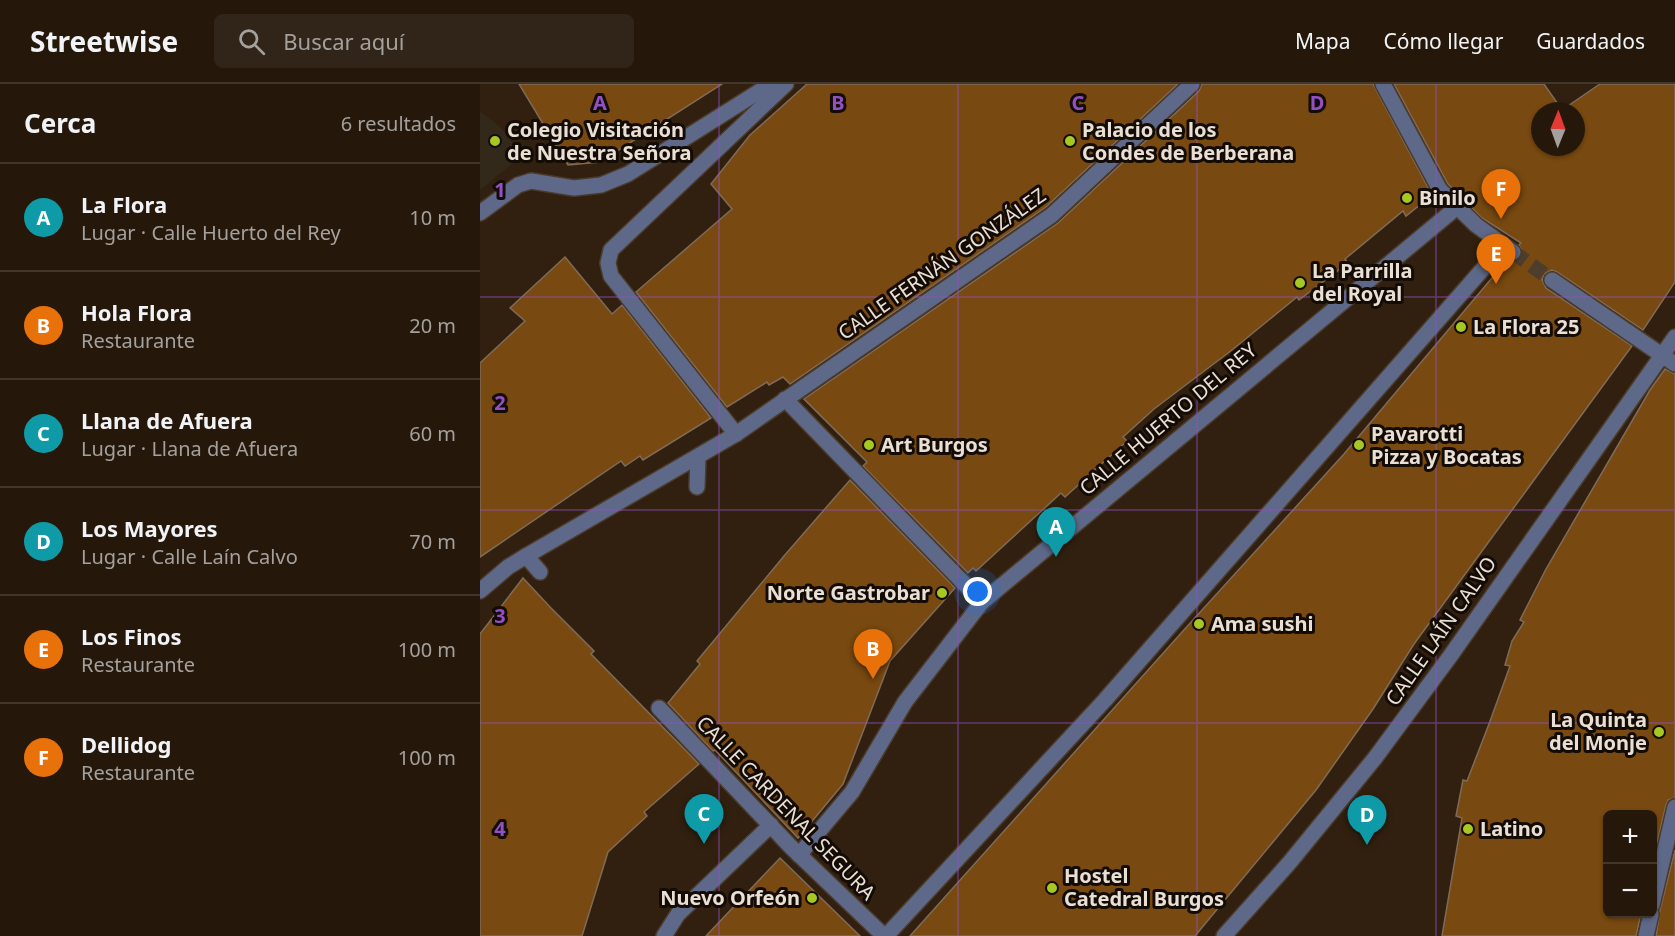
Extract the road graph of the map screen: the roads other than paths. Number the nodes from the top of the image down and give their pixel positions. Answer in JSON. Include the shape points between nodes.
{"nodes":[{"id":1,"x":771,"y":84,"type":"edge"},
{"id":2,"x":786,"y":84,"type":"edge"},
{"id":3,"x":1192,"y":84,"type":"edge"},
{"id":4,"x":1383,"y":84,"type":"edge"},
{"id":5,"x":1456,"y":208,"type":"junction"},
{"id":6,"x":480,"y":213,"type":"edge"},
{"id":7,"x":1552,"y":280,"type":"tunnel mouth"},
{"id":8,"x":1675,"y":337,"type":"edge"},
{"id":9,"x":1669,"y":360,"type":"edge"},
{"id":10,"x":785,"y":399,"type":"junction"},
{"id":11,"x":736,"y":434,"type":"junction"},
{"id":12,"x":698,"y":457,"type":"junction"},
{"id":13,"x":697,"y":487,"type":"dead end"},
{"id":14,"x":525,"y":556,"type":"junction"},
{"id":15,"x":540,"y":572,"type":"dead end"},
{"id":16,"x":480,"y":591,"type":"edge"},
{"id":17,"x":982,"y":602,"type":"junction"},
{"id":18,"x":659,"y":708,"type":"dead end"},
{"id":19,"x":1675,"y":807,"type":"edge"},
{"id":20,"x":771,"y":825,"type":"junction"},
{"id":21,"x":799,"y":855,"type":"junction"},
{"id":22,"x":1657,"y":887,"type":"edge"},
{"id":23,"x":1650,"y":918,"type":"edge"},
{"id":24,"x":664,"y":936,"type":"edge"},
{"id":25,"x":885,"y":936,"type":"edge"},
{"id":26,"x":1224,"y":936,"type":"edge"},
{"id":27,"x":1646,"y":936,"type":"edge"}],
"edges":[{"from":1,"to":6,"type":"street","via":[[628,174],[601,185],[574,188],[531,181],[518,185]]},
{"from":2,"to":11,"type":"street","via":[[611,250],[608,263],[611,276]]},
{"from":3,"to":10,"type":"street","name":"CALLE FERNÁN GONZÁLEZ","via":[[1052,215]]},
{"from":4,"to":5,"type":"street","via":[[1440,189]]},
{"from":5,"to":17,"type":"street","name":"CALLE HUERTO DEL REY"},
{"from":5,"to":25,"type":"street","via":[[1508,249],[1105,700]]},
{"from":7,"to":9,"type":"street"},
{"from":8,"to":9,"type":"street","name":"CALLE LAÍN CALVO"},
{"from":9,"to":26,"type":"street","name":"CALLE LAÍN CALVO","via":[[1376,758]]},
{"from":10,"to":11,"type":"street","name":"CALLE FERNÁN GONZÁLEZ"},
{"from":10,"to":17,"type":"street"},
{"from":11,"to":12,"type":"street","name":"CALLE FERNÁN GONZÁLEZ"},
{"from":12,"to":13,"type":"street"},
{"from":12,"to":14,"type":"street","name":"CALLE FERNÁN GONZÁLEZ"},
{"from":14,"to":15,"type":"street"},
{"from":14,"to":16,"type":"street","name":"CALLE FERNÁN GONZÁLEZ"},
{"from":17,"to":21,"type":"street","name":"CALLE HUERTO DEL REY","via":[[905,702],[852,792]]},
{"from":18,"to":20,"type":"street","name":"CALLE CARDENAL SEGURA"},
{"from":19,"to":22,"type":"street"},
{"from":20,"to":21,"type":"street","name":"CALLE CARDENAL SEGURA"},
{"from":20,"to":24,"type":"street","via":[[678,914]]},
{"from":21,"to":25,"type":"street","name":"CALLE CARDENAL SEGURA"},
{"from":23,"to":27,"type":"street"}]}
